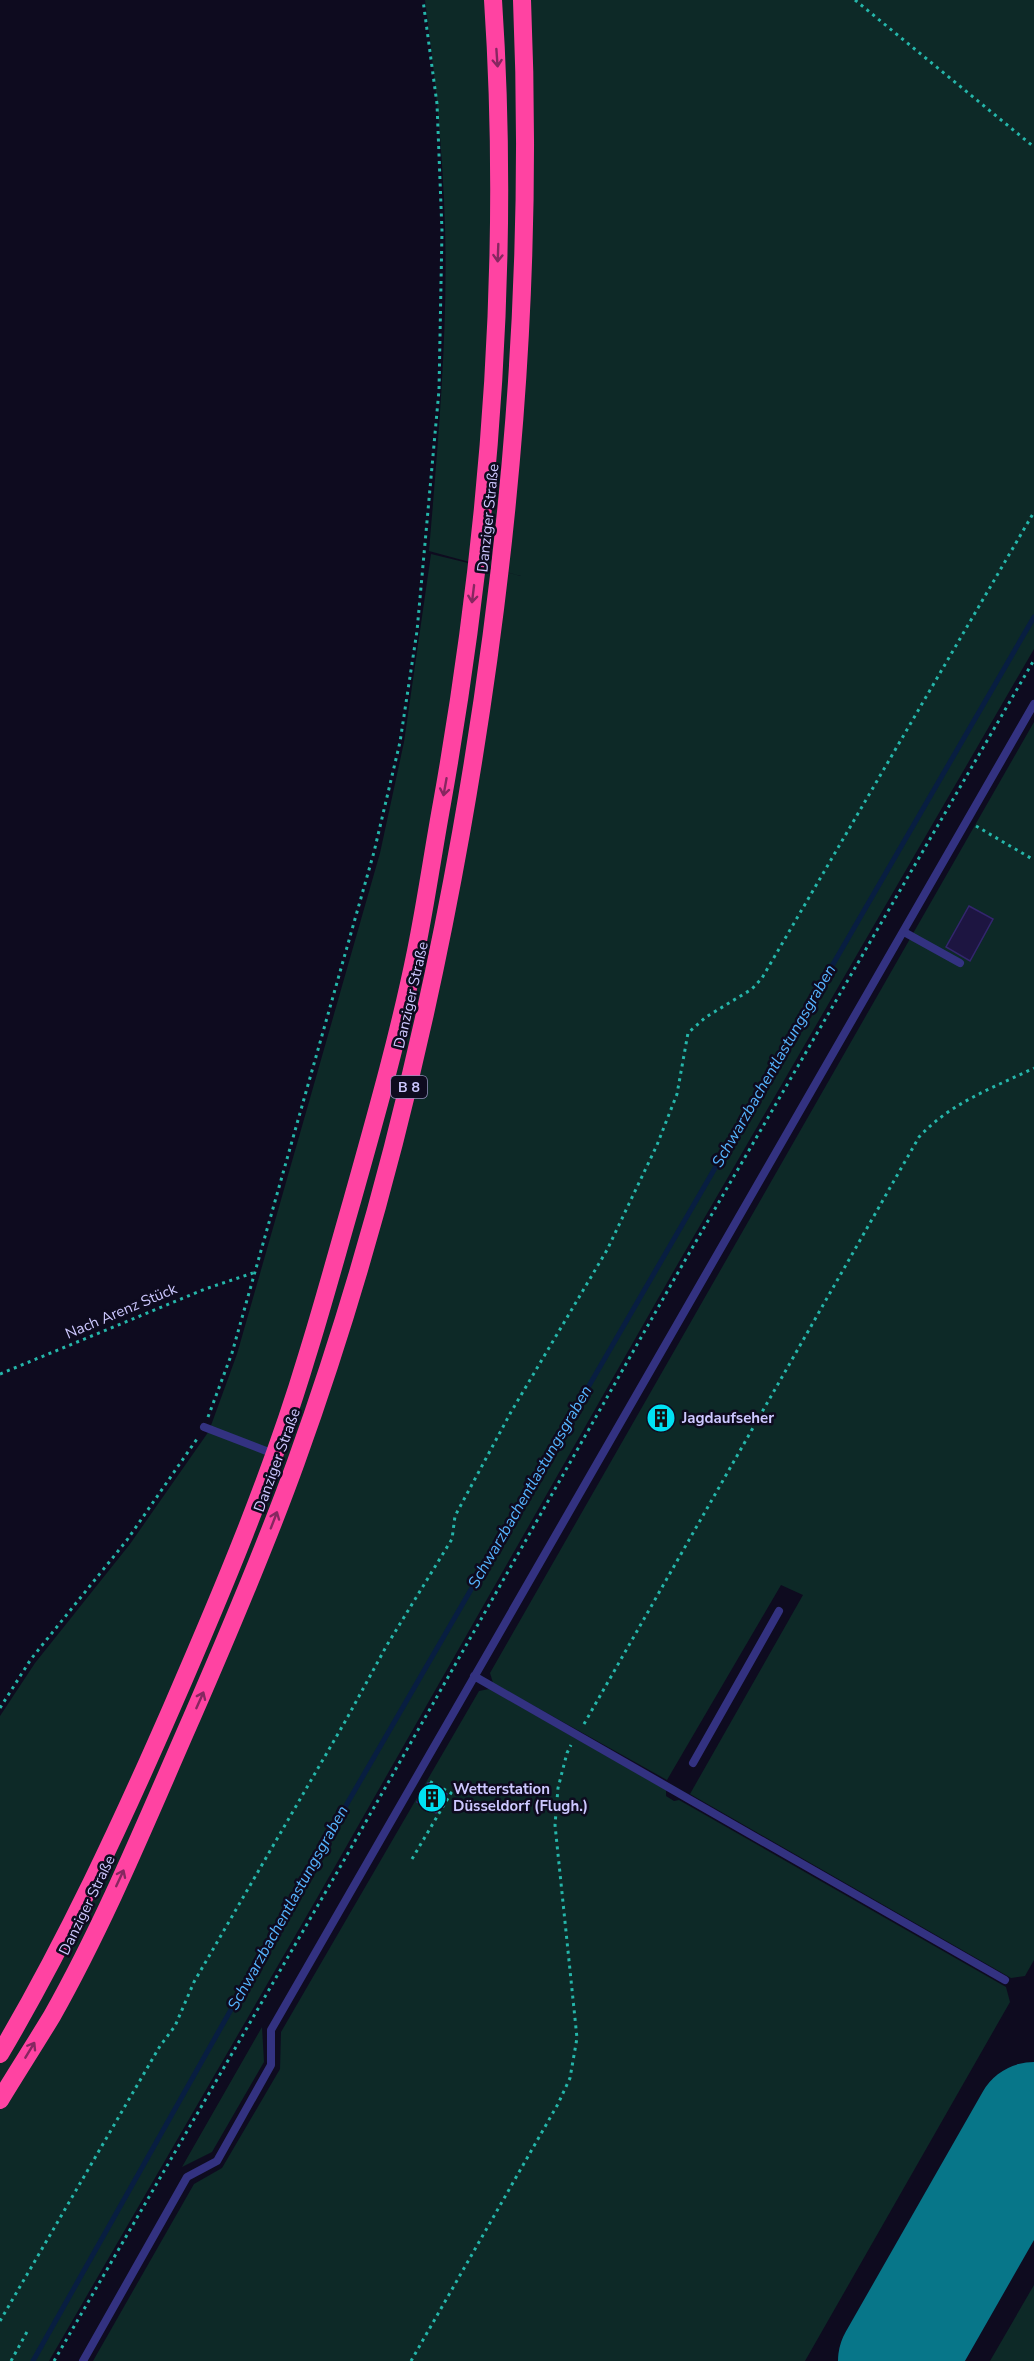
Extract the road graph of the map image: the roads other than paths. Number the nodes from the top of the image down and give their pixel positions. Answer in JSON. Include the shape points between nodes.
{"nodes":[{"id":1,"x":493,"y":0,"type":"edge"},
{"id":2,"x":522,"y":0,"type":"edge"},
{"id":3,"x":1034,"y":704,"type":"edge"},
{"id":4,"x":904,"y":932,"type":"junction"},
{"id":5,"x":960,"y":963,"type":"dead end"},
{"id":6,"x":204,"y":1428,"type":"road end"},
{"id":7,"x":274,"y":1454,"type":"junction"},
{"id":8,"x":779,"y":1611,"type":"dead end"},
{"id":9,"x":474,"y":1676,"type":"junction"},
{"id":10,"x":693,"y":1762,"type":"dead end"},
{"id":11,"x":1005,"y":1980,"type":"dead end"},
{"id":12,"x":0,"y":2054,"type":"edge"},
{"id":13,"x":0,"y":2100,"type":"edge"},
{"id":14,"x":83,"y":2361,"type":"edge"}],
"edges":[{"from":1,"to":7,"type":"highway","name":"Danziger Straße","number":"B 8","one_way":true,"via":[[499,88],[495,366],[481,534],[459,710],[416,953],[307,1359]]},
{"from":13,"to":2,"type":"highway","name":"Danziger Straße","number":"B 8","one_way":true,"via":[[90,1942],[246,1593],[329,1366],[397,1139],[443,932],[483,712],[506,535],[520,367],[526,217]]},
{"from":3,"to":4,"type":"lane"},
{"from":4,"to":5,"type":"lane"},
{"from":4,"to":9,"type":"lane"},
{"from":6,"to":7,"type":"lane"},
{"from":7,"to":12,"type":"highway","name":"Danziger Straße","number":"B 8","via":[[226,1583],[122,1822],[64,1939]]},
{"from":8,"to":10,"type":"lane"},
{"from":9,"to":11,"type":"lane"},
{"from":9,"to":14,"type":"lane","via":[[271,2030],[271,2065],[217,2161],[187,2177]]}]}
